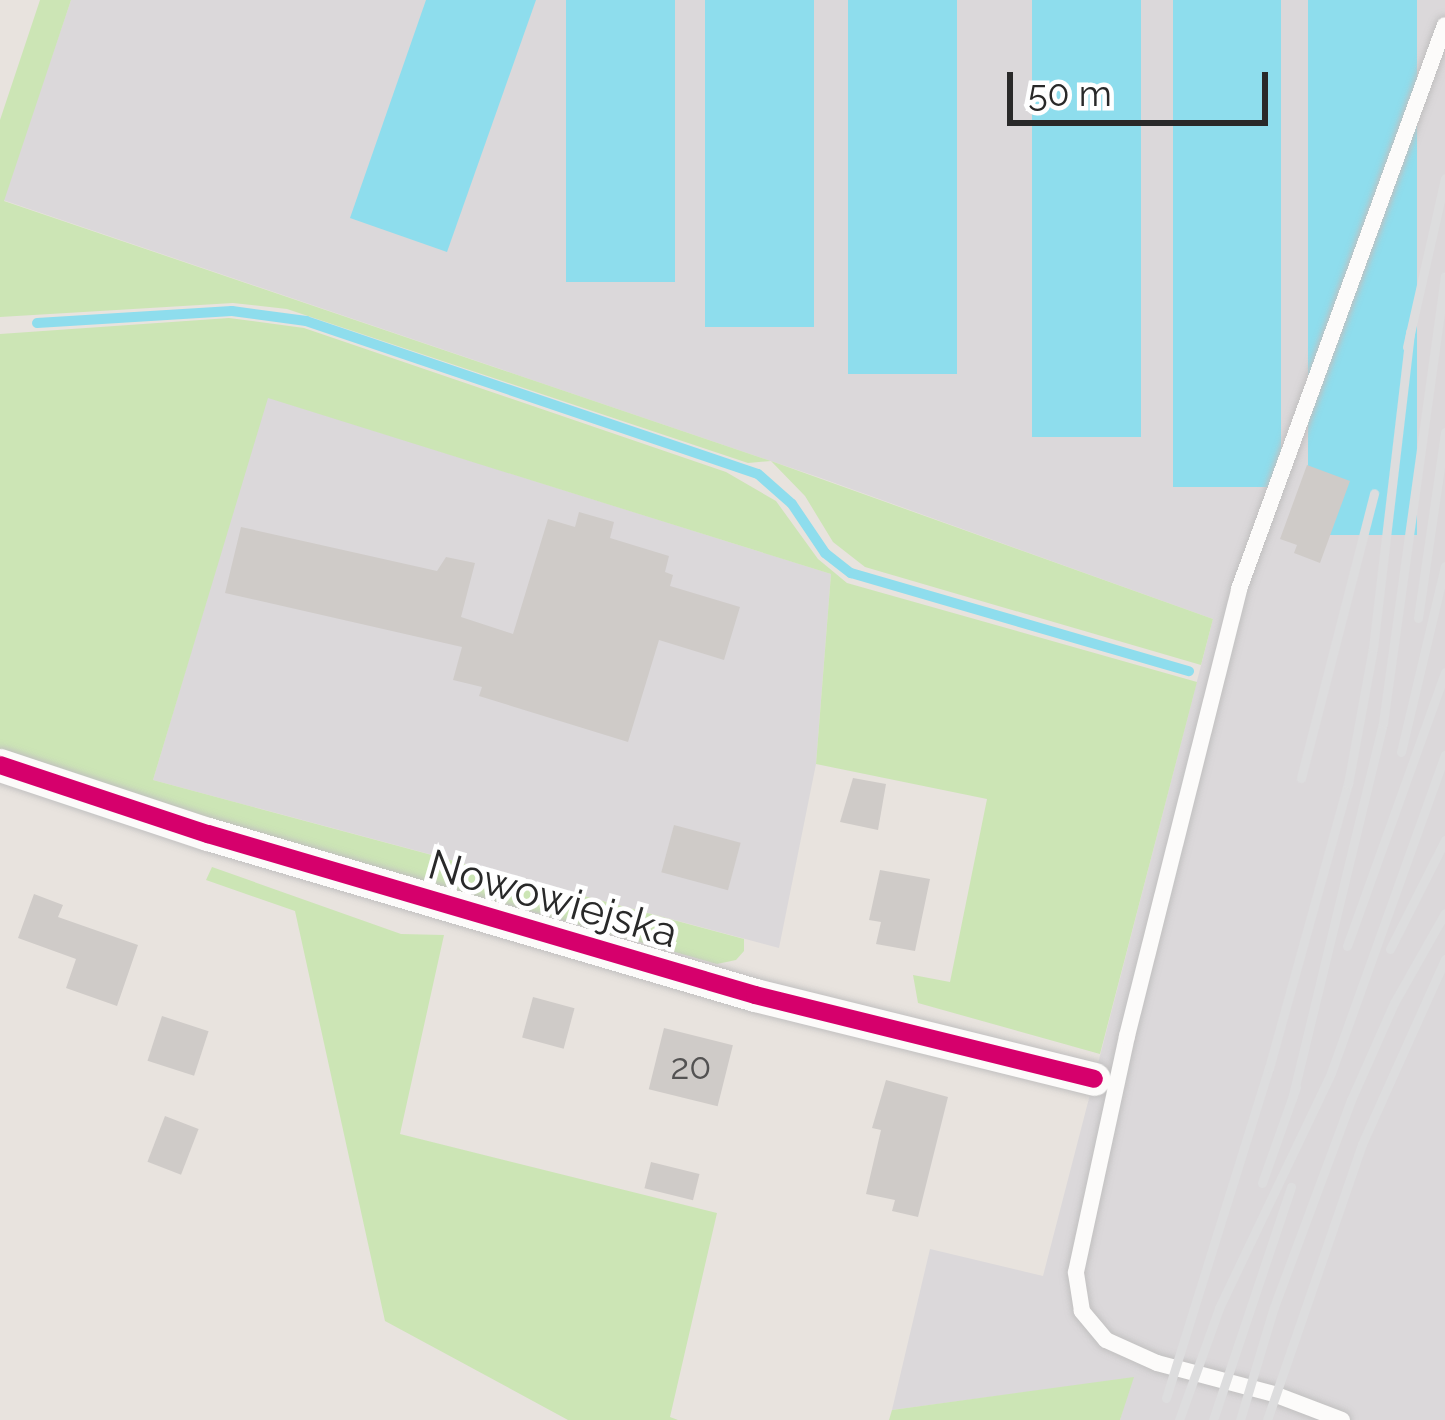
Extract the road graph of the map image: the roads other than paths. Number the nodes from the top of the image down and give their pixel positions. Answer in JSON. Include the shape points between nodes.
{"nodes":[{"id":1,"x":1445,"y":25,"type":"edge"},
{"id":2,"x":0,"y":765,"type":"edge"},
{"id":3,"x":1094,"y":1079,"type":"dead end"},
{"id":4,"x":1342,"y":1420,"type":"edge"}],
"edges":[{"from":1,"to":4,"type":"lane","via":[[1239,590],[1076,1272],[1082,1311],[1106,1340]]},
{"from":2,"to":3,"type":"street","name":"Nowowiejska","via":[[668,970]]}]}
